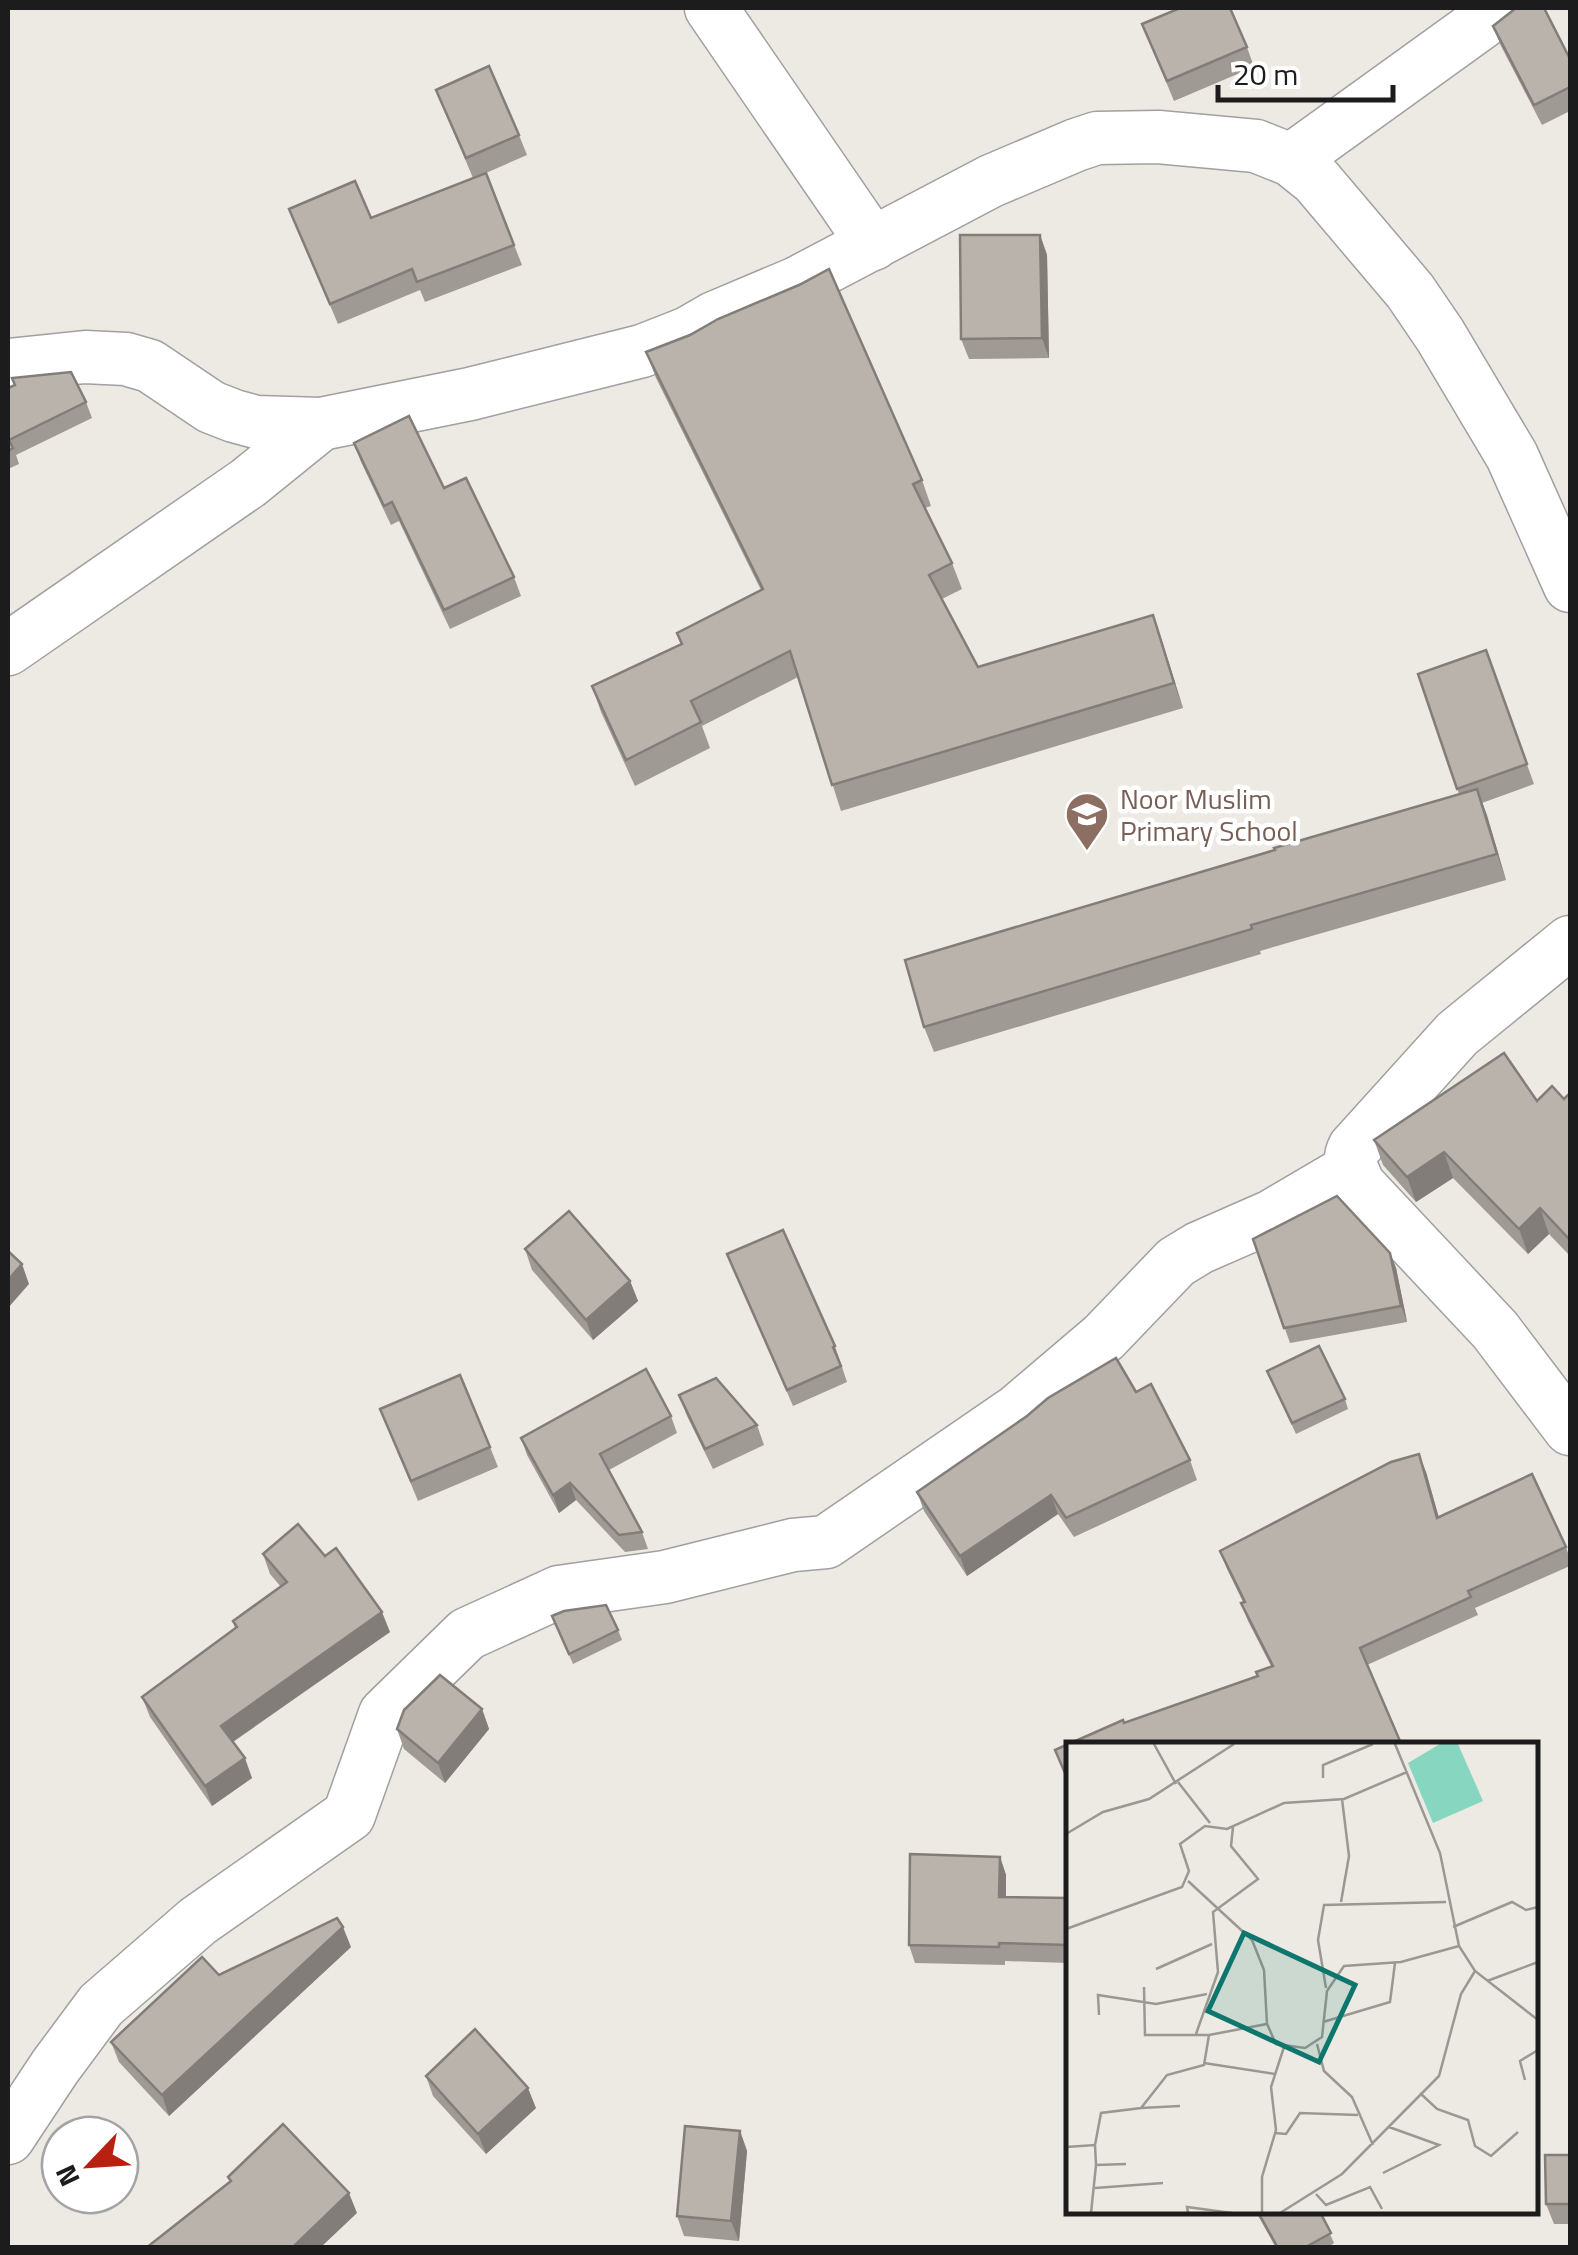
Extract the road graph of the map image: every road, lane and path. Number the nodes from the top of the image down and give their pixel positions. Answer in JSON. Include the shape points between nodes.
{"nodes":[{"id":1,"x":711,"y":8,"type":"edge"},
{"id":2,"x":1502,"y":8,"type":"edge"},
{"id":3,"x":1291,"y":160,"type":"junction"},
{"id":4,"x":872,"y":244,"type":"junction"},
{"id":5,"x":8,"y":366,"type":"edge"},
{"id":6,"x":322,"y":424,"type":"junction"},
{"id":7,"x":1570,"y":586,"type":"edge"},
{"id":8,"x":8,"y":649,"type":"edge"},
{"id":9,"x":1570,"y":942,"type":"edge"},
{"id":10,"x":1352,"y":1169,"type":"junction"},
{"id":11,"x":1570,"y":1429,"type":"edge"},
{"id":12,"x":8,"y":2138,"type":"edge"}],
"edges":[{"from":1,"to":4,"type":"street"},
{"from":2,"to":3,"type":"street"},
{"from":3,"to":4,"type":"street","via":[[1256,146],[1158,136],[1097,138],[992,181]]},
{"from":3,"to":7,"type":"street","via":[[1379,253],[1440,335],[1512,456]]},
{"from":4,"to":6,"type":"street","via":[[642,351]]},
{"from":5,"to":6,"type":"street","via":[[126,359],[150,366],[234,416]]},
{"from":6,"to":8,"type":"street"},
{"from":9,"to":10,"type":"street","via":[[1421,1071],[1354,1148]]},
{"from":10,"to":11,"type":"street","via":[[1359,1185],[1495,1330]]},
{"from":10,"to":12,"type":"street","via":[[1176,1262],[1104,1337],[1018,1411],[826,1542],[558,1592],[466,1634],[385,1714],[349,1815],[198,1921],[101,2004]]}]}
